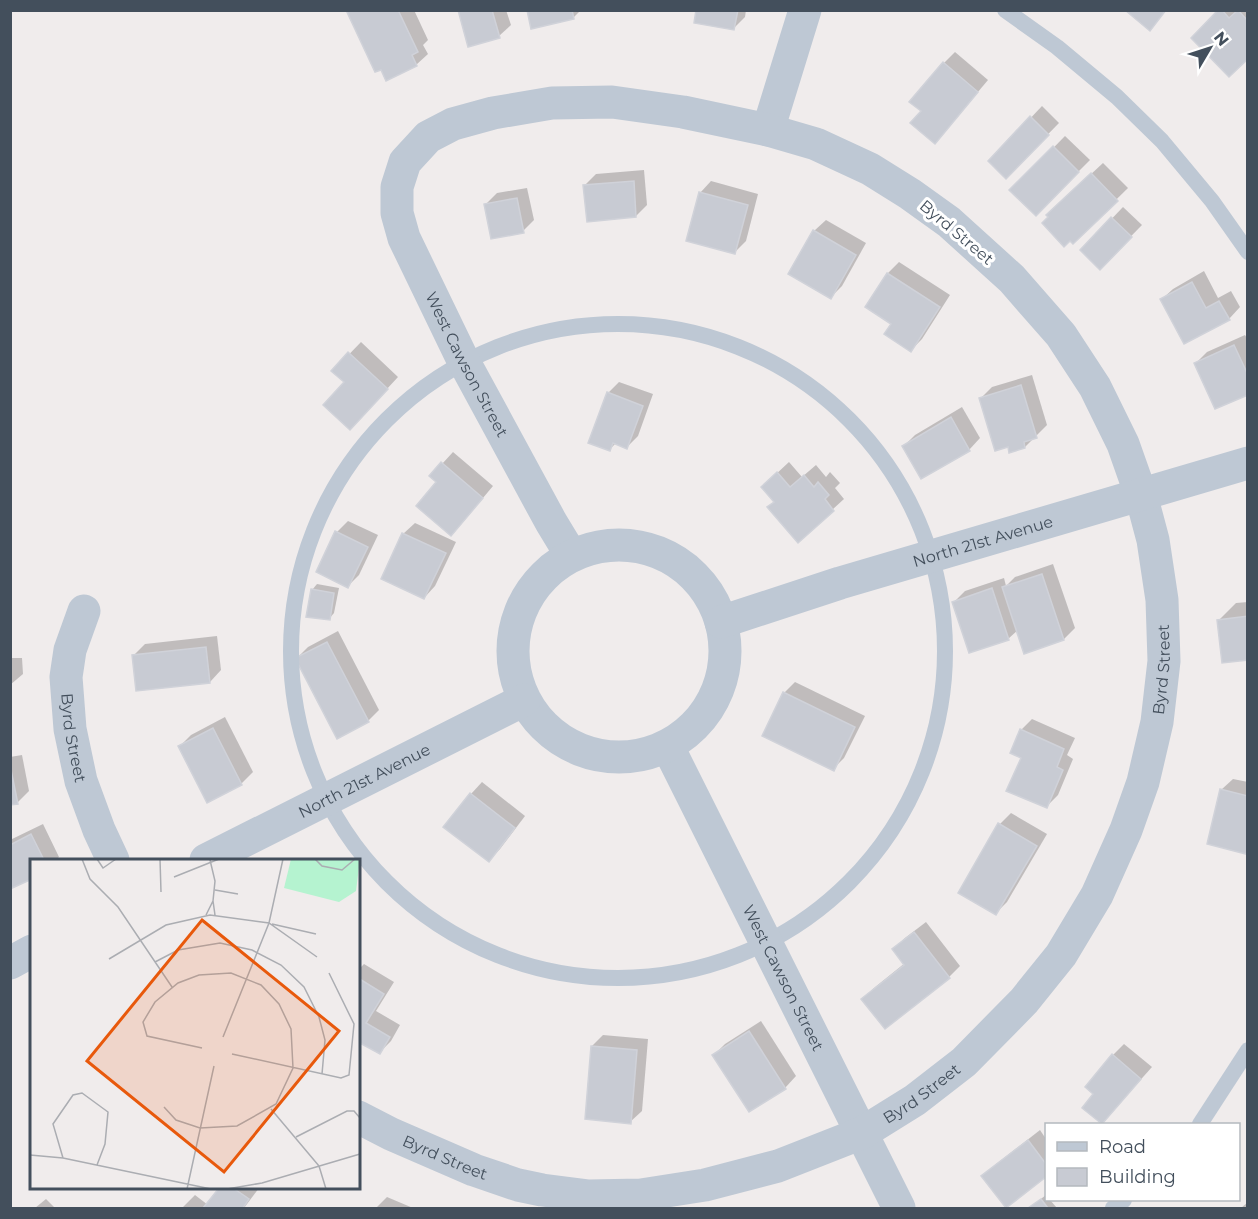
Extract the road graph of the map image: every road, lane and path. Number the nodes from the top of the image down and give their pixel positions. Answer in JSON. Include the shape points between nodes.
{"nodes":[{"id":1,"x":805,"y":10,"type":"edge"},
{"id":2,"x":1005,"y":10,"type":"edge"},
{"id":3,"x":768,"y":130,"type":"junction"},
{"id":4,"x":405,"y":162,"type":"joint"},
{"id":5,"x":1248,"y":252,"type":"edge"},
{"id":6,"x":462,"y":358,"type":"junction"},
{"id":7,"x":1248,"y":463,"type":"edge"},
{"id":8,"x":1141,"y":495,"type":"junction"},
{"id":9,"x":571,"y":555,"type":"junction"},
{"id":10,"x":935,"y":555,"type":"junction"},
{"id":11,"x":84,"y":611,"type":"dead end"},
{"id":12,"x":721,"y":622,"type":"junction"},
{"id":13,"x":524,"y":700,"type":"junction"},
{"id":14,"x":668,"y":747,"type":"junction"},
{"id":15,"x":325,"y":800,"type":"junction"},
{"id":16,"x":112,"y":859,"type":"edge"},
{"id":17,"x":210,"y":859,"type":"edge"},
{"id":18,"x":768,"y":944,"type":"junction"},
{"id":19,"x":30,"y":952,"type":"edge"},
{"id":20,"x":10,"y":963,"type":"edge"},
{"id":21,"x":1248,"y":1050,"type":"edge"},
{"id":22,"x":360,"y":1118,"type":"edge"},
{"id":23,"x":1201,"y":1123,"type":"edge"},
{"id":24,"x":862,"y":1133,"type":"junction"},
{"id":25,"x":540,"y":1200,"type":"edge"},
{"id":26,"x":899,"y":1209,"type":"edge"}],
"edges":[{"from":1,"to":3,"type":"street"},
{"from":2,"to":5,"type":"lane","via":[[1117,97],[1162,141]]},
{"from":3,"to":4,"type":"street","name":"Byrd Street","via":[[612,102],[552,104],[492,113],[453,124],[428,138]]},
{"from":3,"to":8,"type":"street","name":"Byrd Street","via":[[816,144],[870,169],[949,222],[1012,279],[1061,336],[1095,387],[1123,444]]},
{"from":4,"to":6,"type":"street","name":"West Cawson Street","via":[[397,187],[397,213]]},
{"from":6,"to":9,"type":"street","name":"West Cawson Street"},
{"from":6,"to":10,"type":"lane","via":[[484,348],[578,330],[683,334],[738,346],[805,380],[844,414],[908,493]]},
{"from":6,"to":15,"type":"lane","via":[[419,387],[381,423],[347,464],[326,502],[307,553],[295,606],[291,661],[304,760]]},
{"from":7,"to":8,"type":"street","name":"North 21st Avenue"},
{"from":8,"to":10,"type":"street","name":"North 21st Avenue"},
{"from":8,"to":24,"type":"street","name":"Byrd Street","via":[[1162,600],[1164,661],[1157,722],[1143,782],[1126,830],[1097,896],[1061,956],[1024,1001],[964,1062],[915,1101]]},
{"from":9,"to":12,"type":"street","via":[[596,546],[622,544],[665,556],[694,576],[711,597]]},
{"from":9,"to":13,"type":"street","via":[[548,571],[529,592],[517,618],[512,646],[514,674]]},
{"from":10,"to":12,"type":"street","name":"North 21st Avenue"},
{"from":10,"to":18,"type":"lane","via":[[943,604],[945,660],[939,716],[926,769],[906,813],[860,875],[808,920]]},
{"from":11,"to":16,"type":"street","name":"Byrd Street","via":[[70,650],[66,677],[70,729],[81,781]]},
{"from":12,"to":14,"type":"street","via":[[724,670],[717,694],[705,715]]},
{"from":13,"to":14,"type":"street","via":[[540,723],[561,741],[586,753],[632,757]]},
{"from":13,"to":15,"type":"street","name":"North 21st Avenue"},
{"from":14,"to":18,"type":"street","name":"West Cawson Street"},
{"from":15,"to":17,"type":"street","name":"North 21st Avenue"},
{"from":15,"to":18,"type":"lane","via":[[361,857],[392,894],[425,922],[483,953],[574,969],[658,968],[699,964]]},
{"from":18,"to":24,"type":"street","name":"West Cawson Street"},
{"from":19,"to":20,"type":"street"},
{"from":21,"to":23,"type":"lane"},
{"from":22,"to":25,"type":"street","name":"Byrd Street","via":[[474,1170],[518,1185]]},
{"from":24,"to":25,"type":"street","name":"Byrd Street","via":[[778,1166],[705,1185],[641,1195]]},
{"from":24,"to":26,"type":"street","name":"West Cawson Street"}]}
